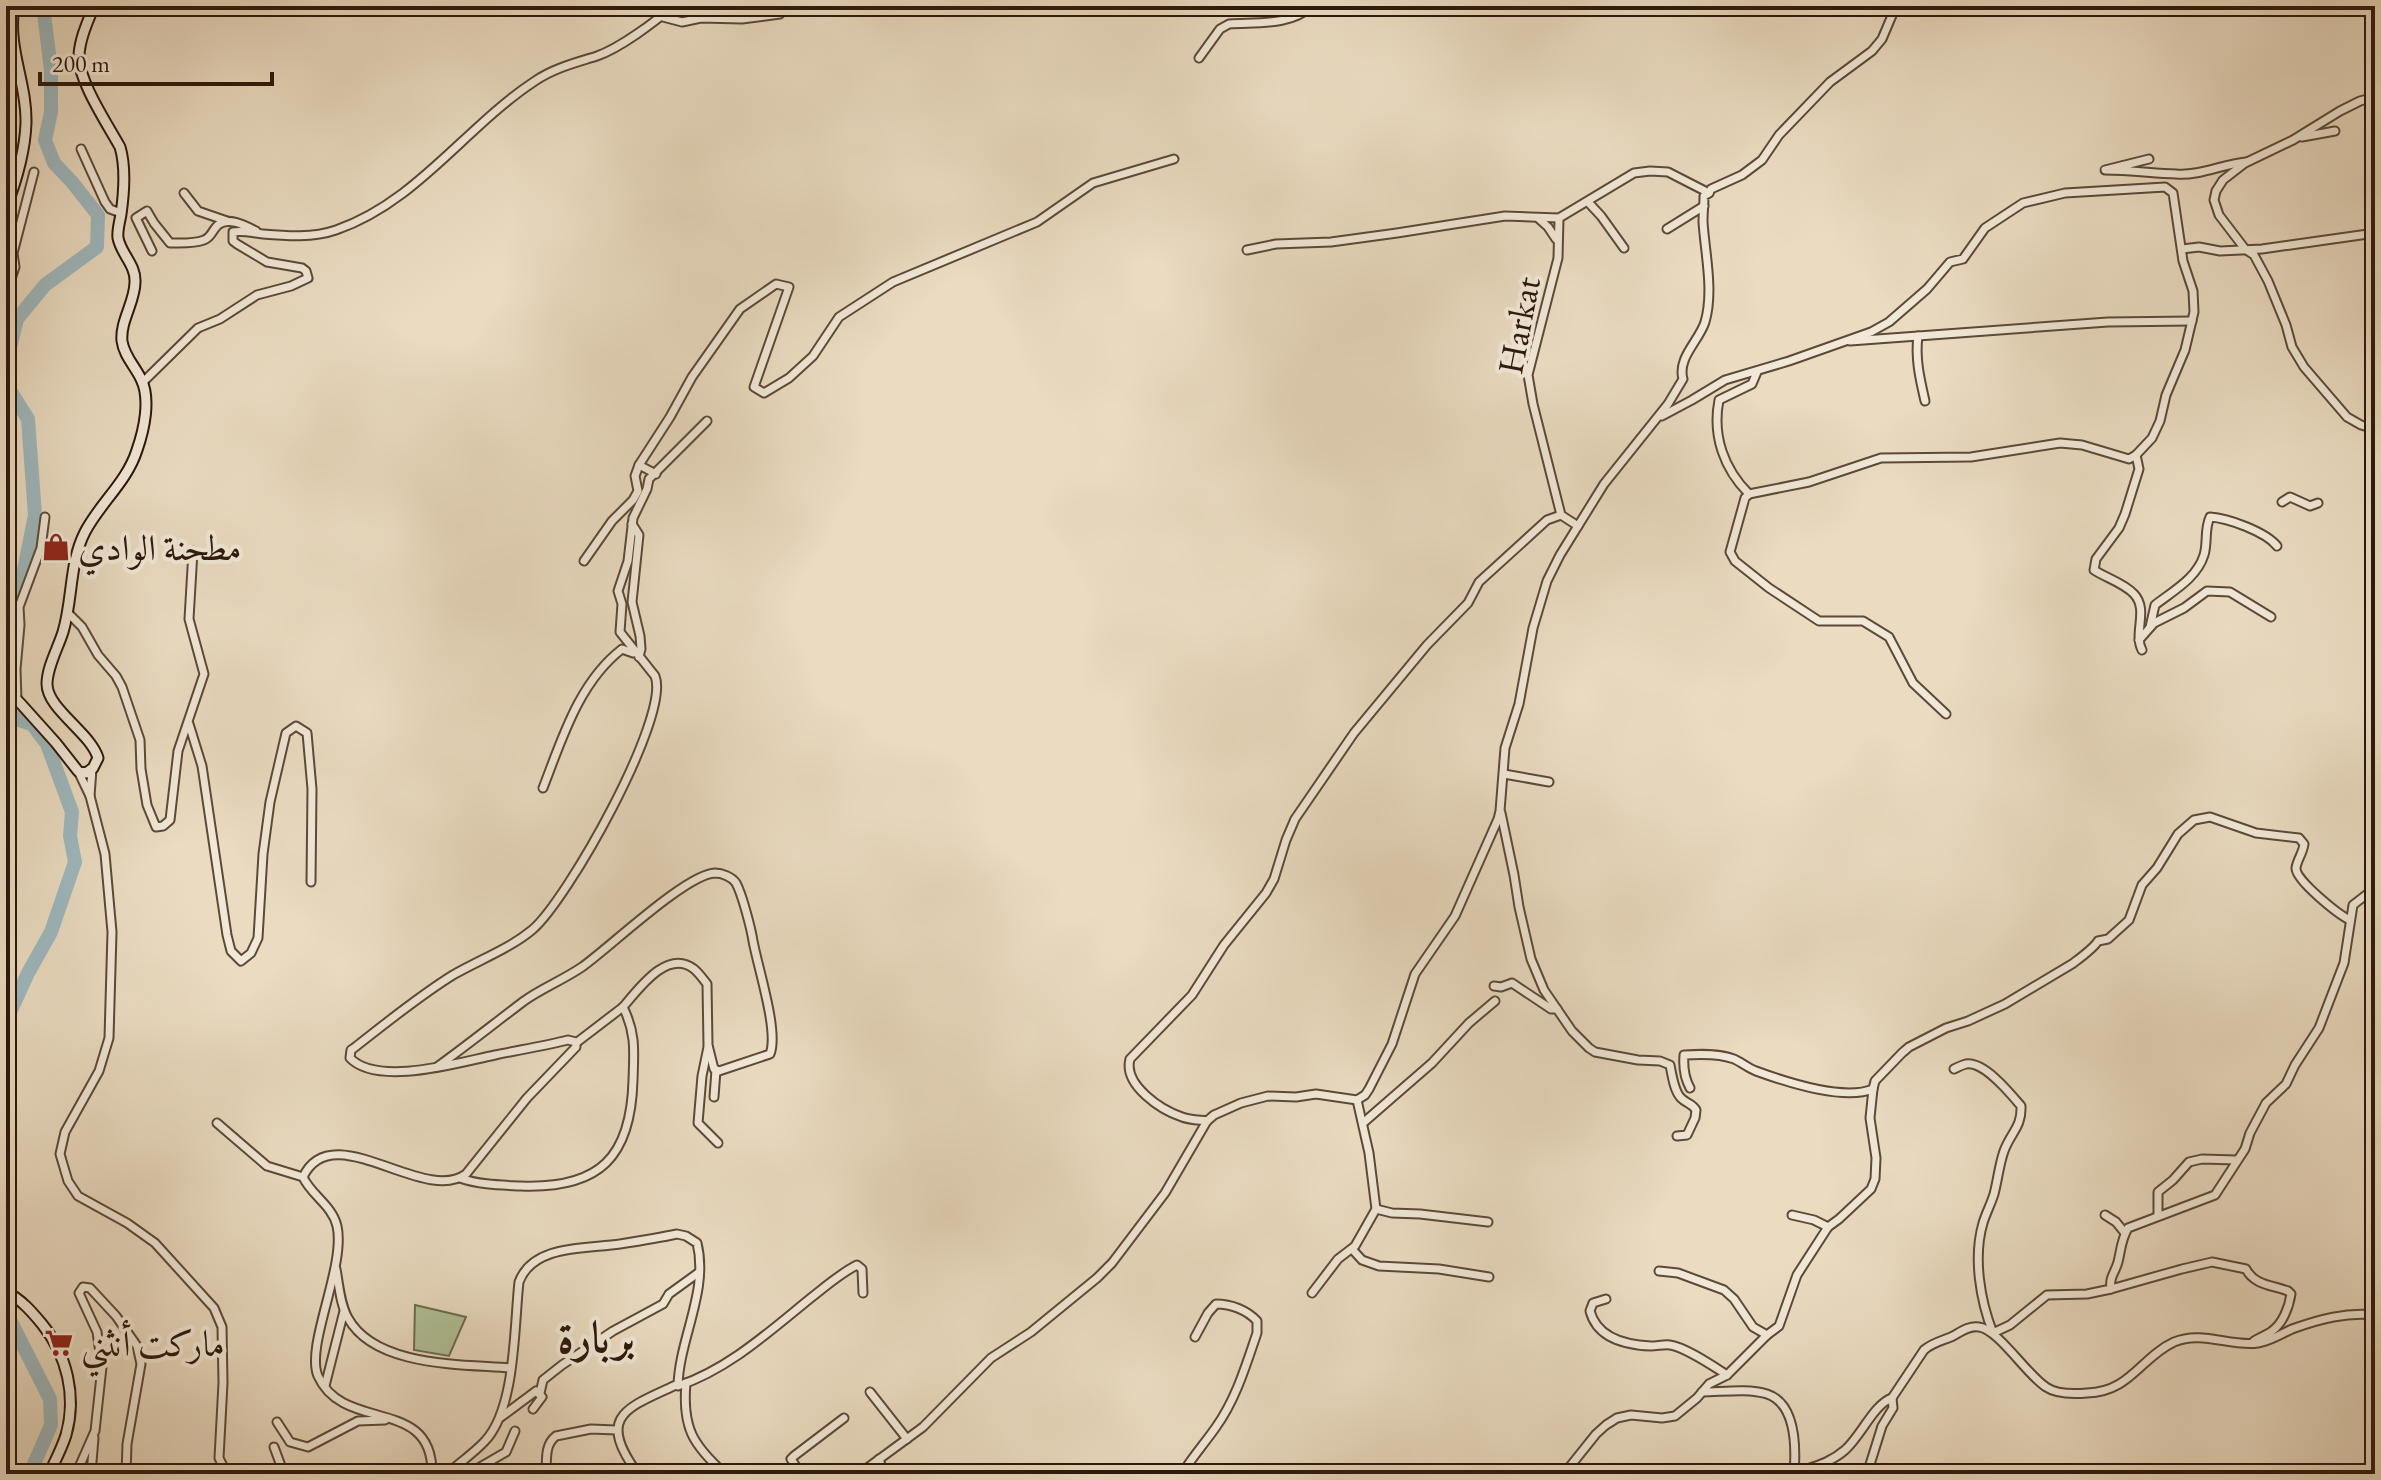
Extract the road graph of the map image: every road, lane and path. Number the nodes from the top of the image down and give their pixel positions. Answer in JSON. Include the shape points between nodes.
{"nodes":[{"id":1,"x":14,"y":6,"type":"edge"},
{"id":2,"x":94,"y":6,"type":"edge"},
{"id":3,"x":673,"y":6,"type":"edge"},
{"id":4,"x":1312,"y":6,"type":"edge"},
{"id":5,"x":1896,"y":6,"type":"edge"},
{"id":6,"x":780,"y":14,"type":"dead end"},
{"id":7,"x":663,"y":17,"type":"junction"},
{"id":8,"x":1199,"y":58,"type":"dead end"},
{"id":9,"x":2375,"y":97,"type":"edge"},
{"id":10,"x":2335,"y":131,"type":"dead end"},
{"id":11,"x":2293,"y":140,"type":"junction"},
{"id":12,"x":81,"y":149,"type":"dead end"},
{"id":13,"x":1174,"y":159,"type":"dead end"},
{"id":14,"x":2149,"y":159,"type":"dead end"},
{"id":15,"x":2248,"y":162,"type":"junction"},
{"id":16,"x":34,"y":172,"type":"dead end"},
{"id":17,"x":184,"y":193,"type":"dead end"},
{"id":18,"x":1709,"y":193,"type":"junction"},
{"id":19,"x":1588,"y":202,"type":"junction"},
{"id":20,"x":1704,"y":206,"type":"junction"},
{"id":21,"x":6,"y":208,"type":"edge"},
{"id":22,"x":121,"y":213,"type":"junction"},
{"id":23,"x":1536,"y":217,"type":"junction"},
{"id":24,"x":1559,"y":218,"type":"junction"},
{"id":25,"x":229,"y":222,"type":"junction"},
{"id":26,"x":1667,"y":229,"type":"dead end"},
{"id":27,"x":2375,"y":233,"type":"edge"},
{"id":28,"x":263,"y":234,"type":"junction"},
{"id":29,"x":1557,"y":241,"type":"junction"},
{"id":30,"x":1624,"y":248,"type":"dead end"},
{"id":31,"x":2182,"y":249,"type":"junction"},
{"id":32,"x":2245,"y":249,"type":"junction"},
{"id":33,"x":1247,"y":250,"type":"dead end"},
{"id":34,"x":152,"y":251,"type":"dead end"},
{"id":35,"x":13,"y":253,"type":"junction"},
{"id":36,"x":6,"y":262,"type":"edge"},
{"id":37,"x":6,"y":294,"type":"edge"},
{"id":38,"x":2192,"y":321,"type":"junction"},
{"id":39,"x":1918,"y":336,"type":"junction"},
{"id":40,"x":1844,"y":342,"type":"junction"},
{"id":41,"x":1757,"y":372,"type":"junction"},
{"id":42,"x":142,"y":383,"type":"junction"},
{"id":43,"x":1925,"y":401,"type":"dead end"},
{"id":44,"x":1656,"y":418,"type":"junction"},
{"id":45,"x":707,"y":421,"type":"dead end"},
{"id":46,"x":2375,"y":429,"type":"edge"},
{"id":47,"x":2136,"y":455,"type":"junction"},
{"id":48,"x":639,"y":465,"type":"junction"},
{"id":49,"x":656,"y":474,"type":"junction"},
{"id":50,"x":1749,"y":494,"type":"junction"},
{"id":51,"x":2282,"y":502,"type":"dead end"},
{"id":52,"x":2318,"y":503,"type":"dead end"},
{"id":53,"x":1561,"y":515,"type":"junction"},
{"id":54,"x":45,"y":517,"type":"dead end"},
{"id":55,"x":632,"y":524,"type":"junction"},
{"id":56,"x":1578,"y":526,"type":"junction"},
{"id":57,"x":2277,"y":546,"type":"dead end"},
{"id":58,"x":193,"y":551,"type":"dead end"},
{"id":59,"x":584,"y":561,"type":"dead end"},
{"id":60,"x":68,"y":613,"type":"junction"},
{"id":61,"x":2271,"y":617,"type":"dead end"},
{"id":62,"x":2150,"y":627,"type":"junction"},
{"id":63,"x":637,"y":655,"type":"junction"},
{"id":64,"x":12,"y":700,"type":"edge"},
{"id":65,"x":1946,"y":714,"type":"dead end"},
{"id":66,"x":189,"y":724,"type":"junction"},
{"id":67,"x":92,"y":769,"type":"junction"},
{"id":68,"x":78,"y":771,"type":"junction"},
{"id":69,"x":1504,"y":774,"type":"junction"},
{"id":70,"x":1549,"y":782,"type":"dead end"},
{"id":71,"x":543,"y":788,"type":"dead end"},
{"id":72,"x":90,"y":796,"type":"junction"},
{"id":73,"x":1500,"y":811,"type":"junction"},
{"id":74,"x":311,"y":882,"type":"dead end"},
{"id":75,"x":2375,"y":888,"type":"edge"},
{"id":76,"x":2350,"y":920,"type":"junction"},
{"id":77,"x":1494,"y":986,"type":"dead end"},
{"id":78,"x":1495,"y":1001,"type":"dead end"},
{"id":79,"x":623,"y":1007,"type":"junction"},
{"id":80,"x":1557,"y":1009,"type":"junction"},
{"id":81,"x":576,"y":1043,"type":"junction"},
{"id":82,"x":708,"y":1045,"type":"junction"},
{"id":83,"x":1954,"y":1069,"type":"dead end"},
{"id":84,"x":431,"y":1070,"type":"junction"},
{"id":85,"x":716,"y":1070,"type":"junction"},
{"id":86,"x":1690,"y":1088,"type":"dead end"},
{"id":87,"x":1873,"y":1089,"type":"junction"},
{"id":88,"x":714,"y":1097,"type":"dead end"},
{"id":89,"x":1357,"y":1100,"type":"junction"},
{"id":90,"x":1207,"y":1121,"type":"junction"},
{"id":91,"x":217,"y":1123,"type":"dead end"},
{"id":92,"x":1363,"y":1123,"type":"junction"},
{"id":93,"x":1677,"y":1136,"type":"dead end"},
{"id":94,"x":718,"y":1143,"type":"dead end"},
{"id":95,"x":2236,"y":1160,"type":"junction"},
{"id":96,"x":303,"y":1177,"type":"junction"},
{"id":97,"x":460,"y":1178,"type":"junction"},
{"id":98,"x":1376,"y":1209,"type":"junction"},
{"id":99,"x":1792,"y":1215,"type":"dead end"},
{"id":100,"x":2105,"y":1215,"type":"dead end"},
{"id":101,"x":2158,"y":1215,"type":"junction"},
{"id":102,"x":1488,"y":1222,"type":"dead end"},
{"id":103,"x":1828,"y":1227,"type":"junction"},
{"id":104,"x":2125,"y":1233,"type":"junction"},
{"id":105,"x":1352,"y":1249,"type":"junction"},
{"id":106,"x":336,"y":1267,"type":"junction"},
{"id":107,"x":1659,"y":1271,"type":"dead end"},
{"id":108,"x":698,"y":1273,"type":"junction"},
{"id":109,"x":1489,"y":1277,"type":"dead end"},
{"id":110,"x":2111,"y":1289,"type":"junction"},
{"id":111,"x":6,"y":1292,"type":"edge"},
{"id":112,"x":863,"y":1293,"type":"dead end"},
{"id":113,"x":1312,"y":1293,"type":"dead end"},
{"id":114,"x":1606,"y":1299,"type":"dead end"},
{"id":115,"x":344,"y":1309,"type":"junction"},
{"id":116,"x":2375,"y":1315,"type":"edge"},
{"id":117,"x":1993,"y":1333,"type":"junction"},
{"id":118,"x":1767,"y":1335,"type":"junction"},
{"id":119,"x":1195,"y":1337,"type":"dead end"},
{"id":120,"x":2252,"y":1343,"type":"junction"},
{"id":121,"x":510,"y":1368,"type":"junction"},
{"id":122,"x":1727,"y":1375,"type":"junction"},
{"id":123,"x":682,"y":1383,"type":"junction"},
{"id":124,"x":325,"y":1386,"type":"junction"},
{"id":125,"x":870,"y":1392,"type":"dead end"},
{"id":126,"x":1702,"y":1392,"type":"junction"},
{"id":127,"x":540,"y":1393,"type":"junction"},
{"id":128,"x":1892,"y":1398,"type":"junction"},
{"id":129,"x":533,"y":1409,"type":"dead end"},
{"id":130,"x":499,"y":1418,"type":"junction"},
{"id":131,"x":844,"y":1418,"type":"dead end"},
{"id":132,"x":390,"y":1420,"type":"junction"},
{"id":133,"x":277,"y":1422,"type":"dead end"},
{"id":134,"x":616,"y":1430,"type":"junction"},
{"id":135,"x":95,"y":1431,"type":"junction"},
{"id":136,"x":515,"y":1431,"type":"dead end"},
{"id":137,"x":907,"y":1439,"type":"junction"},
{"id":138,"x":274,"y":1447,"type":"dead end"},
{"id":139,"x":879,"y":1459,"type":"junction"},
{"id":140,"x":49,"y":1474,"type":"edge"},
{"id":141,"x":76,"y":1474,"type":"edge"},
{"id":142,"x":91,"y":1474,"type":"edge"},
{"id":143,"x":126,"y":1474,"type":"edge"},
{"id":144,"x":227,"y":1474,"type":"edge"},
{"id":145,"x":284,"y":1474,"type":"edge"},
{"id":146,"x":432,"y":1474,"type":"edge"},
{"id":147,"x":447,"y":1474,"type":"edge"},
{"id":148,"x":468,"y":1474,"type":"edge"},
{"id":149,"x":546,"y":1474,"type":"edge"},
{"id":150,"x":638,"y":1474,"type":"edge"},
{"id":151,"x":725,"y":1474,"type":"edge"},
{"id":152,"x":801,"y":1474,"type":"edge"},
{"id":153,"x":859,"y":1474,"type":"edge"},
{"id":154,"x":884,"y":1474,"type":"edge"},
{"id":155,"x":1182,"y":1474,"type":"edge"},
{"id":156,"x":1564,"y":1474,"type":"edge"},
{"id":157,"x":1794,"y":1474,"type":"edge"},
{"id":158,"x":1867,"y":1474,"type":"edge"}],
"edges":[{"from":1,"to":21,"type":"street","via":[[11,30],[26,123]]},
{"from":2,"to":22,"type":"street","via":[[79,64],[120,147]]},
{"from":3,"to":7,"type":"street"},
{"from":4,"to":8,"type":"street","via":[[1289,20],[1229,24]]},
{"from":5,"to":18,"type":"street","via":[[1872,51],[1830,82],[1757,165]]},
{"from":6,"to":7,"type":"street","via":[[682,22]]},
{"from":7,"to":28,"type":"street","via":[[614,47],[535,81],[407,191],[371,215],[331,232]]},
{"from":9,"to":11,"type":"street"},
{"from":10,"to":11,"type":"street"},
{"from":11,"to":15,"type":"street"},
{"from":12,"to":22,"type":"street","via":[[105,202]]},
{"from":13,"to":48,"type":"street","via":[[1093,183],[1037,222],[893,282],[839,317],[813,356],[764,393],[754,387],[789,287],[776,284],[740,309]]},
{"from":14,"to":15,"type":"street","via":[[2105,170],[2175,174]]},
{"from":15,"to":32,"type":"street","via":[[2223,180],[2214,200]]},
{"from":16,"to":35,"type":"street"},
{"from":17,"to":25,"type":"street","via":[[198,211]]},
{"from":18,"to":19,"type":"street","via":[[1668,172],[1650,171],[1634,173]]},
{"from":18,"to":20,"type":"street"},
{"from":19,"to":24,"type":"street"},
{"from":19,"to":30,"type":"street"},
{"from":20,"to":26,"type":"street"},
{"from":20,"to":44,"type":"street","via":[[1706,319],[1681,370],[1683,379]]},
{"from":22,"to":42,"type":"street","via":[[118,238],[136,281],[122,339]]},
{"from":23,"to":24,"type":"street"},
{"from":23,"to":29,"type":"street"},
{"from":23,"to":33,"type":"street","via":[[1505,216]]},
{"from":24,"to":29,"type":"street","name":"Harkat"},
{"from":25,"to":28,"type":"street"},
{"from":25,"to":34,"type":"street","via":[[204,240],[170,243],[147,211],[138,214]]},
{"from":27,"to":32,"type":"street"},
{"from":28,"to":42,"type":"street","via":[[237,231],[232,236],[267,262],[302,268],[306,280],[257,295],[198,328]]},
{"from":29,"to":53,"type":"street","name":"Harkat","via":[[1558,258],[1528,375]]},
{"from":31,"to":32,"type":"street"},
{"from":31,"to":38,"type":"street","via":[[2193,291]]},
{"from":31,"to":40,"type":"street","via":[[2173,193],[2165,187],[2087,190],[2032,199],[1985,228],[1963,259],[1950,262],[1889,322]]},
{"from":32,"to":46,"type":"street","via":[[2268,281],[2304,367],[2347,417]]},
{"from":35,"to":36,"type":"street"},
{"from":35,"to":37,"type":"street","via":[[15,267]]},
{"from":38,"to":39,"type":"street"},
{"from":38,"to":47,"type":"street","via":[[2160,421]]},
{"from":39,"to":40,"type":"street"},
{"from":39,"to":43,"type":"street"},
{"from":40,"to":41,"type":"street"},
{"from":41,"to":44,"type":"street","via":[[1725,380]]},
{"from":41,"to":50,"type":"street","via":[[1752,384],[1719,400],[1717,415],[1724,458]]},
{"from":42,"to":60,"type":"street","via":[[145,408],[137,453],[81,539]]},
{"from":44,"to":56,"type":"street"},
{"from":45,"to":49,"type":"street"},
{"from":47,"to":50,"type":"street","via":[[2129,459],[2060,443],[1971,457],[1881,458],[1822,479]]},
{"from":47,"to":62,"type":"street","via":[[2139,469],[2125,514],[2094,570],[2133,593],[2141,605],[2140,646]]},
{"from":48,"to":49,"type":"street"},
{"from":48,"to":59,"type":"street","via":[[633,500]]},
{"from":49,"to":55,"type":"street","via":[[649,479]]},
{"from":50,"to":65,"type":"street","via":[[1730,552],[1735,561],[1819,621],[1863,621],[1878,629],[1889,637],[1913,683]]},
{"from":51,"to":52,"type":"street","via":[[2290,497],[2310,506]]},
{"from":53,"to":56,"type":"street"},
{"from":53,"to":90,"type":"street","via":[[1547,520],[1479,582],[1468,603],[1354,733],[1295,819],[1266,893],[1192,995],[1130,1059],[1130,1073],[1145,1094],[1179,1116]]},
{"from":54,"to":64,"type":"street","via":[[41,548],[19,607]]},
{"from":55,"to":63,"type":"street","via":[[639,535],[632,602],[640,636]]},
{"from":55,"to":63,"type":"street","via":[[618,591],[620,632]]},
{"from":56,"to":69,"type":"street","via":[[1542,593],[1505,748]]},
{"from":57,"to":62,"type":"street","via":[[2234,522],[2210,517],[2200,563],[2155,605]]},
{"from":58,"to":66,"type":"street","via":[[189,619],[204,674]]},
{"from":60,"to":66,"type":"street","via":[[122,687],[140,740],[147,805],[156,827],[170,820],[178,751]]},
{"from":60,"to":67,"type":"street","via":[[47,684],[63,713],[93,747],[98,758]]},
{"from":61,"to":62,"type":"street","via":[[2219,590],[2207,591]]},
{"from":63,"to":71,"type":"street","via":[[622,649],[605,662],[571,715]]},
{"from":63,"to":84,"type":"street","via":[[658,687],[637,758],[550,912],[521,938],[430,990],[351,1050],[350,1058],[366,1067]]},
{"from":64,"to":68,"type":"street"},
{"from":66,"to":74,"type":"street","via":[[202,766],[231,951],[241,961],[258,938],[270,802],[286,733],[296,726],[307,733]]},
{"from":67,"to":68,"type":"street"},
{"from":67,"to":72,"type":"street"},
{"from":68,"to":72,"type":"street"},
{"from":69,"to":70,"type":"street"},
{"from":69,"to":73,"type":"street"},
{"from":72,"to":144,"type":"street","via":[[105,854],[112,932],[109,1038],[60,1154],[78,1196],[142,1232],[214,1308],[222,1327],[219,1458]]},
{"from":73,"to":80,"type":"street","via":[[1531,959]]},
{"from":73,"to":89,"type":"street","via":[[1464,899],[1415,974],[1392,1044],[1369,1089]]},
{"from":75,"to":76,"type":"street","via":[[2356,901]]},
{"from":76,"to":87,"type":"street","via":[[2299,878],[2296,867],[2303,840],[2202,817],[2187,824],[2166,850],[2122,928],[2005,1004],[1909,1047]]},
{"from":76,"to":95,"type":"street","via":[[2344,963],[2319,1028],[2286,1084],[2266,1103]]},
{"from":77,"to":80,"type":"street","via":[[1512,983]]},
{"from":78,"to":92,"type":"street"},
{"from":79,"to":81,"type":"street"},
{"from":79,"to":82,"type":"street","via":[[665,966],[684,964],[707,984]]},
{"from":79,"to":97,"type":"street","via":[[632,1024],[631,1116],[625,1137],[609,1158],[594,1172],[558,1186]]},
{"from":80,"to":93,"type":"street","via":[[1595,1052],[1670,1065],[1677,1094],[1696,1110],[1687,1135]]},
{"from":81,"to":84,"type":"street","via":[[568,1040]]},
{"from":81,"to":97,"type":"street"},
{"from":82,"to":85,"type":"street"},
{"from":82,"to":94,"type":"street","via":[[698,1123]]},
{"from":83,"to":117,"type":"street","via":[[1967,1063],[1989,1072],[2021,1106],[2022,1119],[2000,1162],[1980,1240],[1982,1298]]},
{"from":84,"to":85,"type":"street","via":[[524,1001],[583,967],[696,880],[715,873],[736,883],[772,1044],[768,1056]]},
{"from":85,"to":88,"type":"street"},
{"from":86,"to":87,"type":"street","via":[[1683,1063],[1684,1055],[1691,1054],[1729,1058],[1781,1079],[1838,1092]]},
{"from":87,"to":103,"type":"street","via":[[1875,1179],[1859,1202]]},
{"from":89,"to":90,"type":"street","via":[[1316,1094],[1268,1096]]},
{"from":89,"to":92,"type":"street"},
{"from":90,"to":137,"type":"street","via":[[1165,1193],[1112,1263],[1031,1332],[991,1358]]},
{"from":91,"to":96,"type":"street","via":[[267,1166]]},
{"from":92,"to":98,"type":"street"},
{"from":95,"to":101,"type":"street","via":[[2215,1195]]},
{"from":95,"to":101,"type":"street","via":[[2189,1162],[2158,1192]]},
{"from":96,"to":97,"type":"street","via":[[309,1163],[338,1154],[412,1175]]},
{"from":96,"to":106,"type":"street","via":[[337,1223]]},
{"from":98,"to":102,"type":"street"},
{"from":98,"to":105,"type":"street"},
{"from":99,"to":103,"type":"street"},
{"from":100,"to":104,"type":"street"},
{"from":101,"to":104,"type":"street"},
{"from":103,"to":118,"type":"street","via":[[1797,1275],[1779,1326]]},
{"from":104,"to":110,"type":"street"},
{"from":105,"to":109,"type":"street","via":[[1379,1266]]},
{"from":105,"to":113,"type":"street"},
{"from":106,"to":115,"type":"street"},
{"from":106,"to":124,"type":"street","via":[[317,1349],[316,1369]]},
{"from":107,"to":118,"type":"street","via":[[1724,1290],[1753,1327]]},
{"from":108,"to":121,"type":"street","via":[[697,1243],[677,1234],[542,1258],[519,1282]]},
{"from":108,"to":123,"type":"street"},
{"from":108,"to":127,"type":"street","via":[[663,1304],[562,1365],[543,1380]]},
{"from":110,"to":117,"type":"street","via":[[2047,1295]]},
{"from":110,"to":120,"type":"street","via":[[2212,1262],[2246,1269],[2259,1283],[2291,1294],[2280,1323]]},
{"from":111,"to":140,"type":"street","via":[[26,1305],[49,1332],[65,1367],[70,1414]]},
{"from":112,"to":123,"type":"street","via":[[862,1269],[857,1265],[745,1349],[709,1373]]},
{"from":114,"to":122,"type":"street","via":[[1593,1303],[1590,1311],[1596,1326],[1611,1337],[1633,1345],[1669,1344]]},
{"from":115,"to":121,"type":"street","via":[[363,1335],[399,1356]]},
{"from":115,"to":124,"type":"street"},
{"from":116,"to":120,"type":"street","via":[[2331,1317]]},
{"from":117,"to":120,"type":"street","via":[[2048,1389],[2090,1394],[2130,1379],[2178,1341],[2210,1337]]},
{"from":117,"to":128,"type":"street","via":[[1972,1327],[1931,1344]]},
{"from":118,"to":122,"type":"street"},
{"from":119,"to":155,"type":"street","via":[[1216,1304],[1235,1307],[1257,1321],[1231,1403]]},
{"from":121,"to":130,"type":"street"},
{"from":122,"to":126,"type":"street"},
{"from":123,"to":134,"type":"street","via":[[639,1401],[620,1418]]},
{"from":123,"to":151,"type":"street","via":[[691,1437]]},
{"from":124,"to":132,"type":"street","via":[[334,1399]]},
{"from":125,"to":137,"type":"street"},
{"from":126,"to":156,"type":"street","via":[[1675,1416],[1631,1415],[1611,1422]]},
{"from":126,"to":157,"type":"street","via":[[1764,1393],[1779,1403],[1791,1425]]},
{"from":127,"to":129,"type":"street"},
{"from":127,"to":130,"type":"street","via":[[532,1392]]},
{"from":128,"to":157,"type":"street","via":[[1845,1451]]},
{"from":128,"to":158,"type":"street","via":[[1893,1408]]},
{"from":130,"to":147,"type":"street","via":[[485,1441]]},
{"from":131,"to":152,"type":"street","via":[[791,1459]]},
{"from":132,"to":133,"type":"street","via":[[358,1421],[308,1447],[290,1442]]},
{"from":132,"to":146,"type":"street","via":[[413,1427],[424,1438]]},
{"from":134,"to":149,"type":"street","via":[[591,1429],[552,1439]]},
{"from":134,"to":150,"type":"street"},
{"from":135,"to":141,"type":"street"},
{"from":135,"to":142,"type":"street"},
{"from":135,"to":143,"type":"street","via":[[102,1367],[97,1332],[79,1293],[83,1287],[116,1316],[137,1346],[141,1364]]},
{"from":136,"to":148,"type":"street","via":[[506,1452]]},
{"from":137,"to":139,"type":"street"},
{"from":138,"to":145,"type":"street"},
{"from":139,"to":153,"type":"street"},
{"from":139,"to":154,"type":"street"}]}
